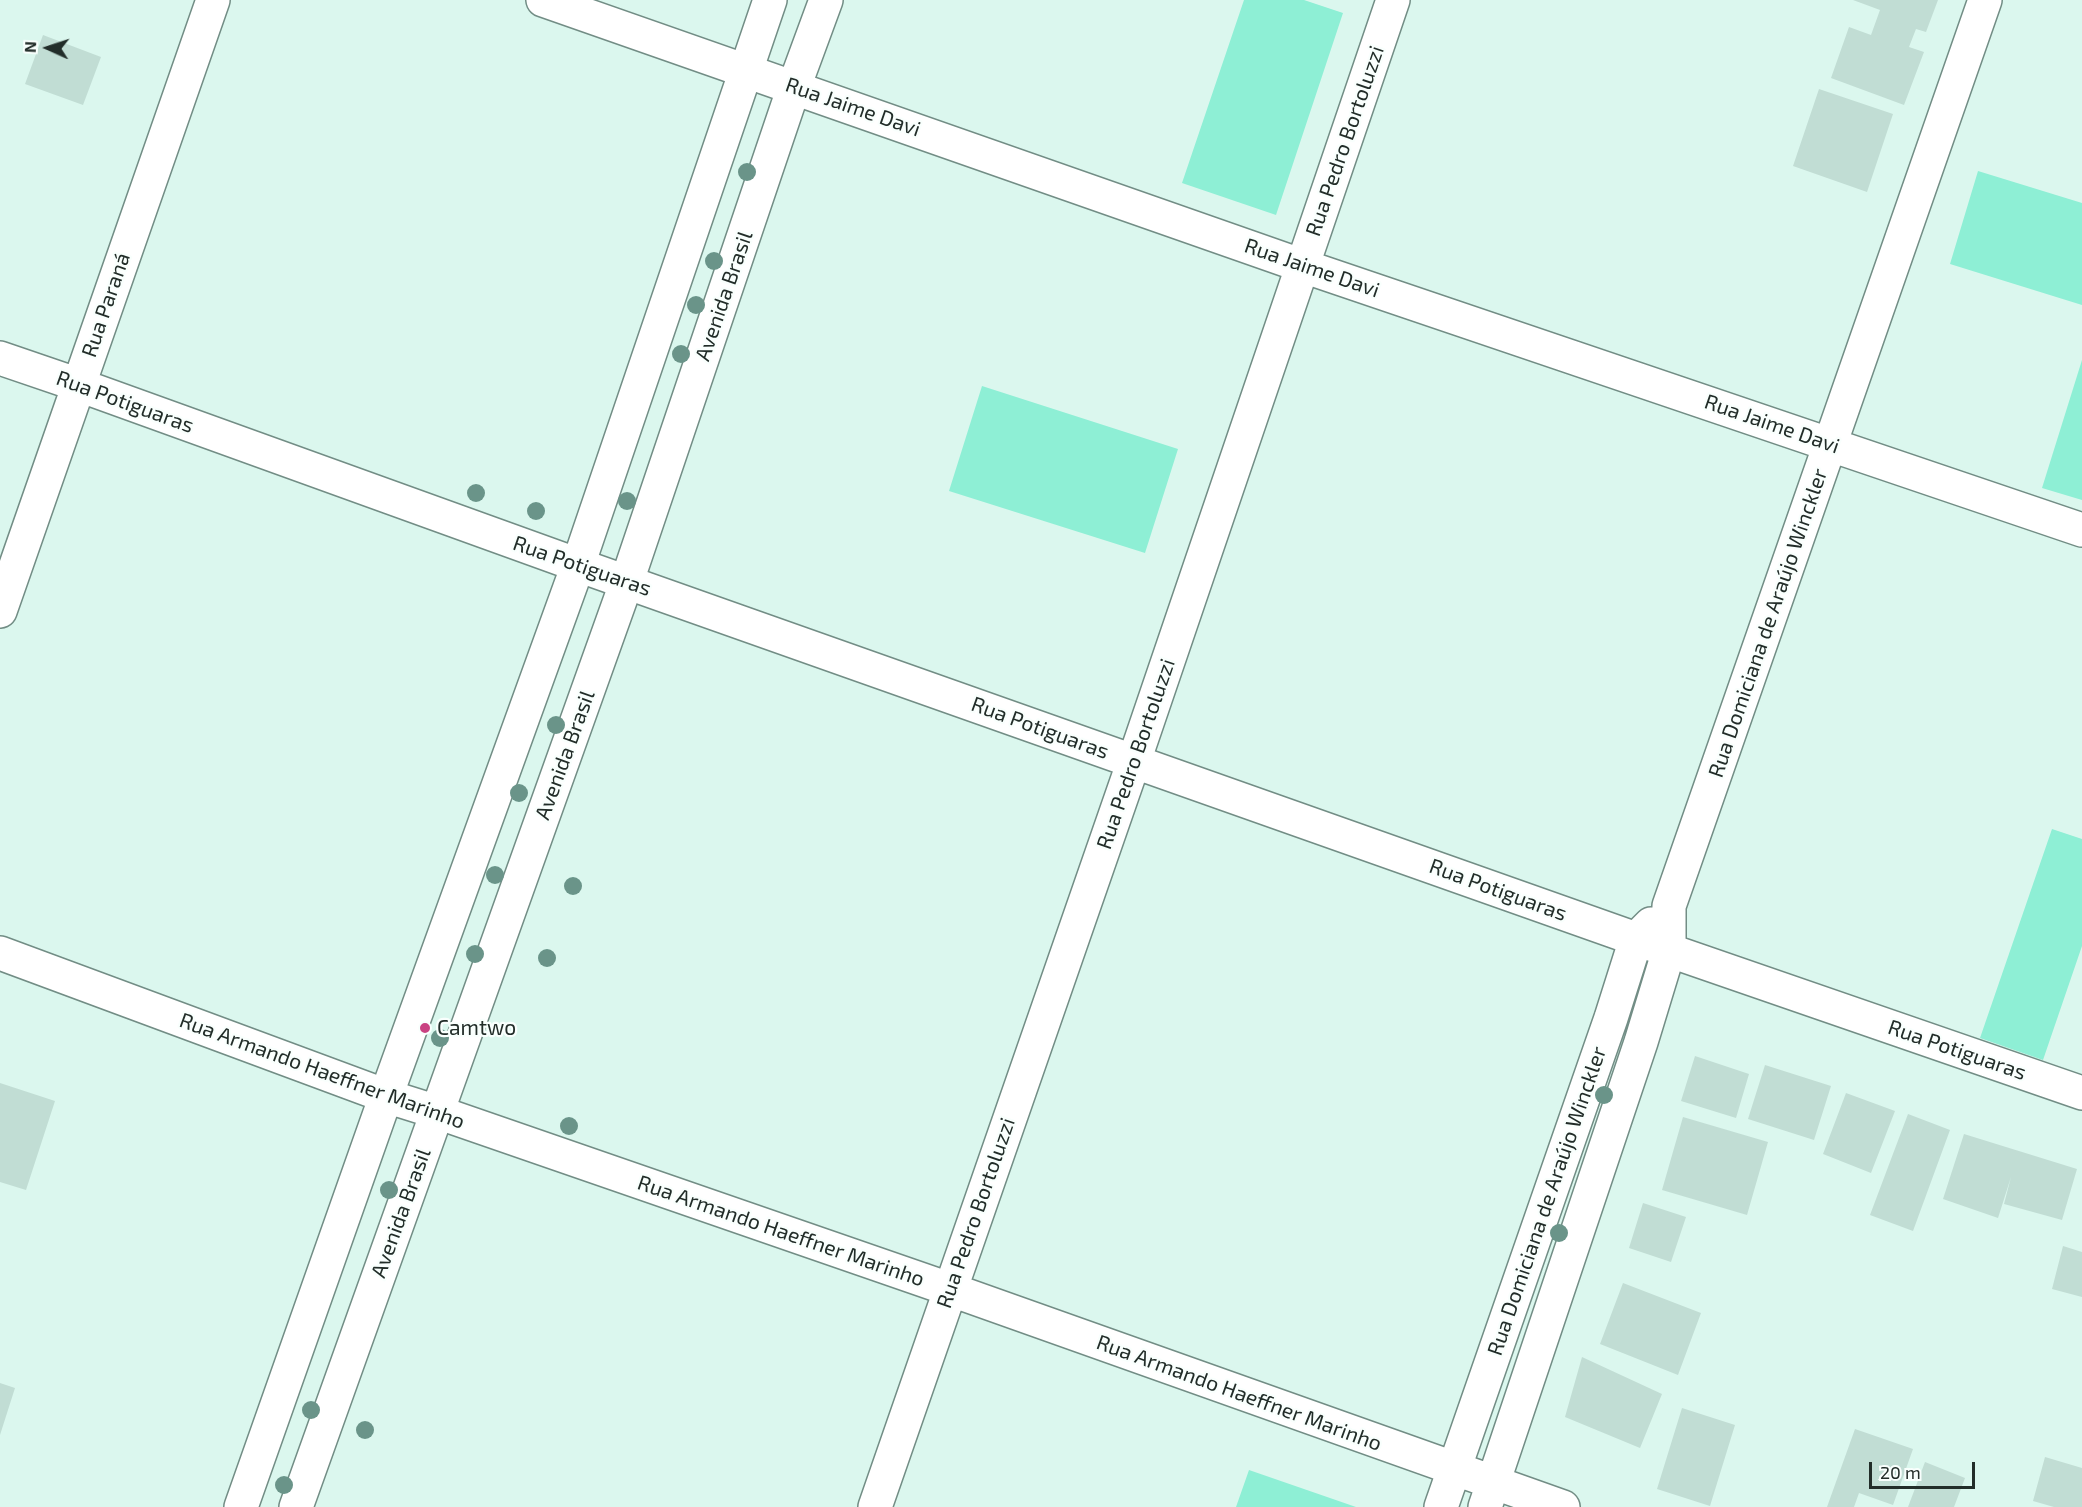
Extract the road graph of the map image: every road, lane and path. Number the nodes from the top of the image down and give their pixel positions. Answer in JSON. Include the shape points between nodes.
{"nodes":[{"id":1,"x":213,"y":0,"type":"edge"},
{"id":2,"x":543,"y":0,"type":"edge"},
{"id":3,"x":770,"y":0,"type":"edge"},
{"id":4,"x":826,"y":0,"type":"edge"},
{"id":5,"x":1393,"y":0,"type":"edge"},
{"id":6,"x":1984,"y":0,"type":"edge"},
{"id":7,"x":745,"y":70,"type":"junction"},
{"id":8,"x":794,"y":87,"type":"junction"},
{"id":9,"x":1303,"y":266,"type":"junction"},
{"id":10,"x":0,"y":358,"type":"edge"},
{"id":11,"x":79,"y":385,"type":"junction"},
{"id":12,"x":1830,"y":444,"type":"junction"},
{"id":13,"x":2082,"y":530,"type":"edge"},
{"id":14,"x":578,"y":565,"type":"junction"},
{"id":15,"x":627,"y":581,"type":"junction"},
{"id":16,"x":0,"y":611,"type":"edge"},
{"id":17,"x":1134,"y":761,"type":"junction"},
{"id":18,"x":1669,"y":906,"type":"junction"},
{"id":19,"x":1636,"y":939,"type":"junction"},
{"id":20,"x":1669,"y":950,"type":"junction"},
{"id":21,"x":0,"y":953,"type":"edge"},
{"id":22,"x":2082,"y":1093,"type":"edge"},
{"id":23,"x":386,"y":1096,"type":"junction"},
{"id":24,"x":437,"y":1112,"type":"junction"},
{"id":25,"x":1568,"y":1142,"type":"junction"},
{"id":26,"x":1604,"y":1155,"type":"junction"},
{"id":27,"x":1522,"y":1272,"type":"junction"},
{"id":28,"x":1559,"y":1288,"type":"junction"},
{"id":29,"x":950,"y":1289,"type":"junction"},
{"id":30,"x":1454,"y":1470,"type":"junction"},
{"id":31,"x":1489,"y":1495,"type":"edge"},
{"id":32,"x":241,"y":1507,"type":"edge"},
{"id":33,"x":296,"y":1507,"type":"edge"},
{"id":34,"x":875,"y":1507,"type":"edge"},
{"id":35,"x":1441,"y":1507,"type":"edge"},
{"id":36,"x":1563,"y":1507,"type":"edge"}],
"edges":[{"from":1,"to":11,"type":"street","name":"Rua Paraná"},
{"from":2,"to":7,"type":"street","name":"Rua Jaime Davi"},
{"from":3,"to":7,"type":"street"},
{"from":4,"to":8,"type":"street","name":"Avenida Brasil"},
{"from":5,"to":9,"type":"street","name":"Rua Pedro Bortoluzzi"},
{"from":6,"to":12,"type":"street","name":"Rua Domiciana de Araújo Winckler"},
{"from":7,"to":8,"type":"street","name":"Rua Jaime Davi"},
{"from":7,"to":14,"type":"street"},
{"from":8,"to":9,"type":"street","name":"Rua Jaime Davi"},
{"from":8,"to":15,"type":"street","name":"Avenida Brasil"},
{"from":9,"to":12,"type":"street","name":"Rua Jaime Davi"},
{"from":9,"to":17,"type":"street","name":"Rua Pedro Bortoluzzi"},
{"from":10,"to":11,"type":"street","name":"Rua Potiguaras"},
{"from":11,"to":14,"type":"street","name":"Rua Potiguaras"},
{"from":11,"to":16,"type":"street","name":"Rua Paraná"},
{"from":12,"to":13,"type":"street","name":"Rua Jaime Davi"},
{"from":12,"to":18,"type":"street","name":"Rua Domiciana de Araújo Winckler"},
{"from":14,"to":15,"type":"street","name":"Rua Potiguaras"},
{"from":14,"to":23,"type":"street"},
{"from":15,"to":17,"type":"street","name":"Rua Potiguaras"},
{"from":15,"to":24,"type":"street","name":"Avenida Brasil"},
{"from":17,"to":19,"type":"street","name":"Rua Potiguaras"},
{"from":17,"to":29,"type":"street","name":"Rua Pedro Bortoluzzi"},
{"from":18,"to":19,"type":"street","name":"Rua Domiciana de Araújo Winckler"},
{"from":18,"to":20,"type":"street","name":"Rua Domiciana de Araújo Winckler"},
{"from":19,"to":20,"type":"street","name":"Rua Potiguaras"},
{"from":19,"to":25,"type":"street","name":"Rua Domiciana de Araújo Winckler"},
{"from":20,"to":22,"type":"street","name":"Rua Potiguaras"},
{"from":20,"to":26,"type":"street","name":"Rua Domiciana de Araújo Winckler"},
{"from":21,"to":23,"type":"street","name":"Rua Armando Haeffner Marinho"},
{"from":23,"to":24,"type":"street","name":"Rua Armando Haeffner Marinho"},
{"from":23,"to":32,"type":"street"},
{"from":24,"to":29,"type":"street","name":"Rua Armando Haeffner Marinho"},
{"from":24,"to":33,"type":"street","name":"Avenida Brasil"},
{"from":25,"to":26,"type":"street"},
{"from":25,"to":27,"type":"street","name":"Rua Domiciana de Araújo Winckler"},
{"from":26,"to":28,"type":"street","name":"Rua Domiciana de Araújo Winckler"},
{"from":27,"to":28,"type":"street"},
{"from":27,"to":30,"type":"street","name":"Rua Domiciana de Araújo Winckler"},
{"from":28,"to":31,"type":"street","name":"Rua Domiciana de Araújo Winckler"},
{"from":29,"to":30,"type":"street","name":"Rua Armando Haeffner Marinho"},
{"from":29,"to":34,"type":"street","name":"Rua Pedro Bortoluzzi"},
{"from":30,"to":31,"type":"street","name":"Rua Armando Haeffner Marinho"},
{"from":30,"to":35,"type":"street","name":"Rua Domiciana de Araújo Winckler"},
{"from":31,"to":36,"type":"street","name":"Rua Armando Haeffner Marinho"}]}
